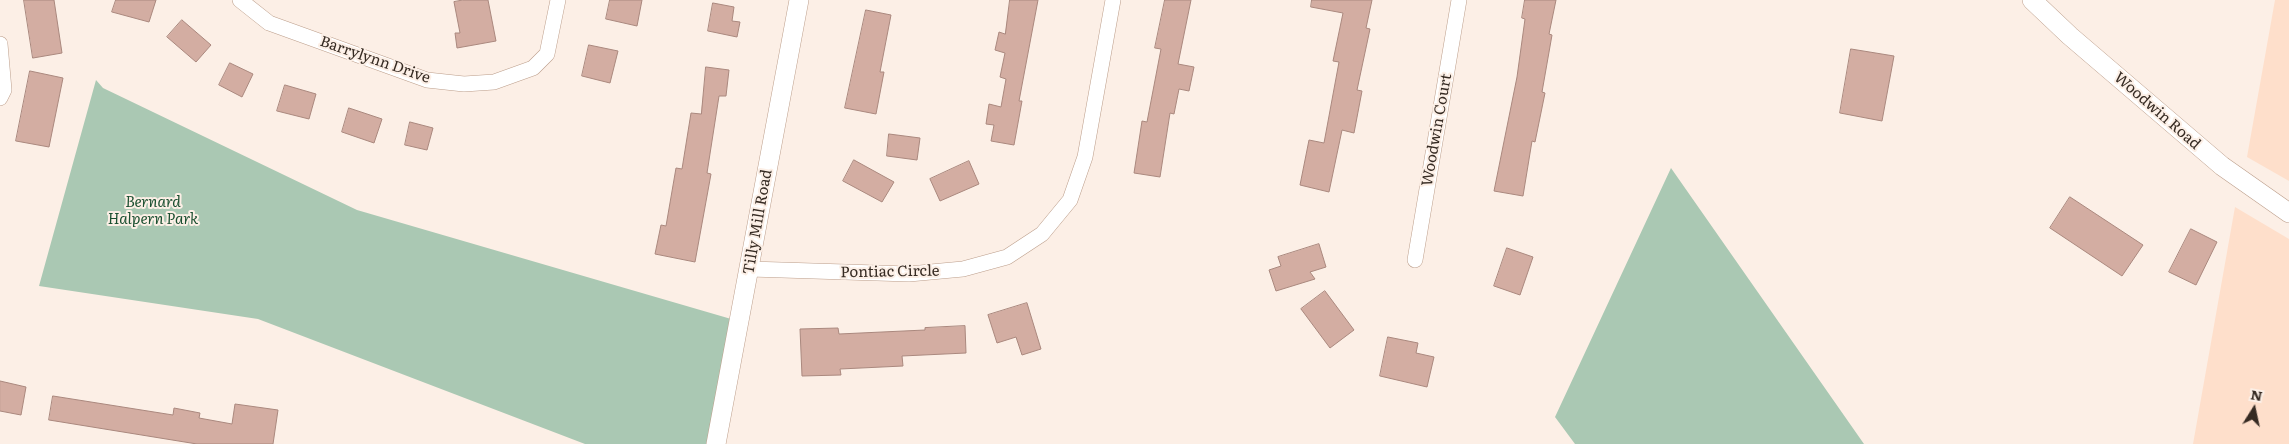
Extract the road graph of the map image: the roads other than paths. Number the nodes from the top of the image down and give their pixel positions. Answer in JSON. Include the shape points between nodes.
{"nodes":[{"id":1,"x":240,"y":0,"type":"edge"},
{"id":2,"x":558,"y":0,"type":"edge"},
{"id":3,"x":799,"y":0,"type":"edge"},
{"id":4,"x":1113,"y":0,"type":"edge"},
{"id":5,"x":1458,"y":0,"type":"edge"},
{"id":6,"x":2032,"y":0,"type":"edge"},
{"id":7,"x":0,"y":44,"type":"edge"},
{"id":8,"x":0,"y":98,"type":"edge"},
{"id":9,"x":2289,"y":213,"type":"edge"},
{"id":10,"x":1415,"y":260,"type":"dead end"},
{"id":11,"x":750,"y":269,"type":"junction"},
{"id":12,"x":716,"y":444,"type":"edge"}],
"edges":[{"from":1,"to":2,"type":"street","name":"Barrylynn Drive","via":[[269,23],[427,80],[464,84],[494,82],[533,68],[547,54]]},
{"from":3,"to":11,"type":"street","name":"Tilly Mill Road"},
{"from":4,"to":11,"type":"street","name":"Pontiac Circle","via":[[1085,157],[1070,200],[1042,234],[1007,257],[963,269],[909,274]]},
{"from":5,"to":10,"type":"street","name":"Woodwin Court"},
{"from":6,"to":9,"type":"street","name":"Woodwin Road","via":[[2222,166]]},
{"from":7,"to":8,"type":"street","via":[[4,90]]},
{"from":11,"to":12,"type":"street","name":"Tilly Mill Road"}]}
